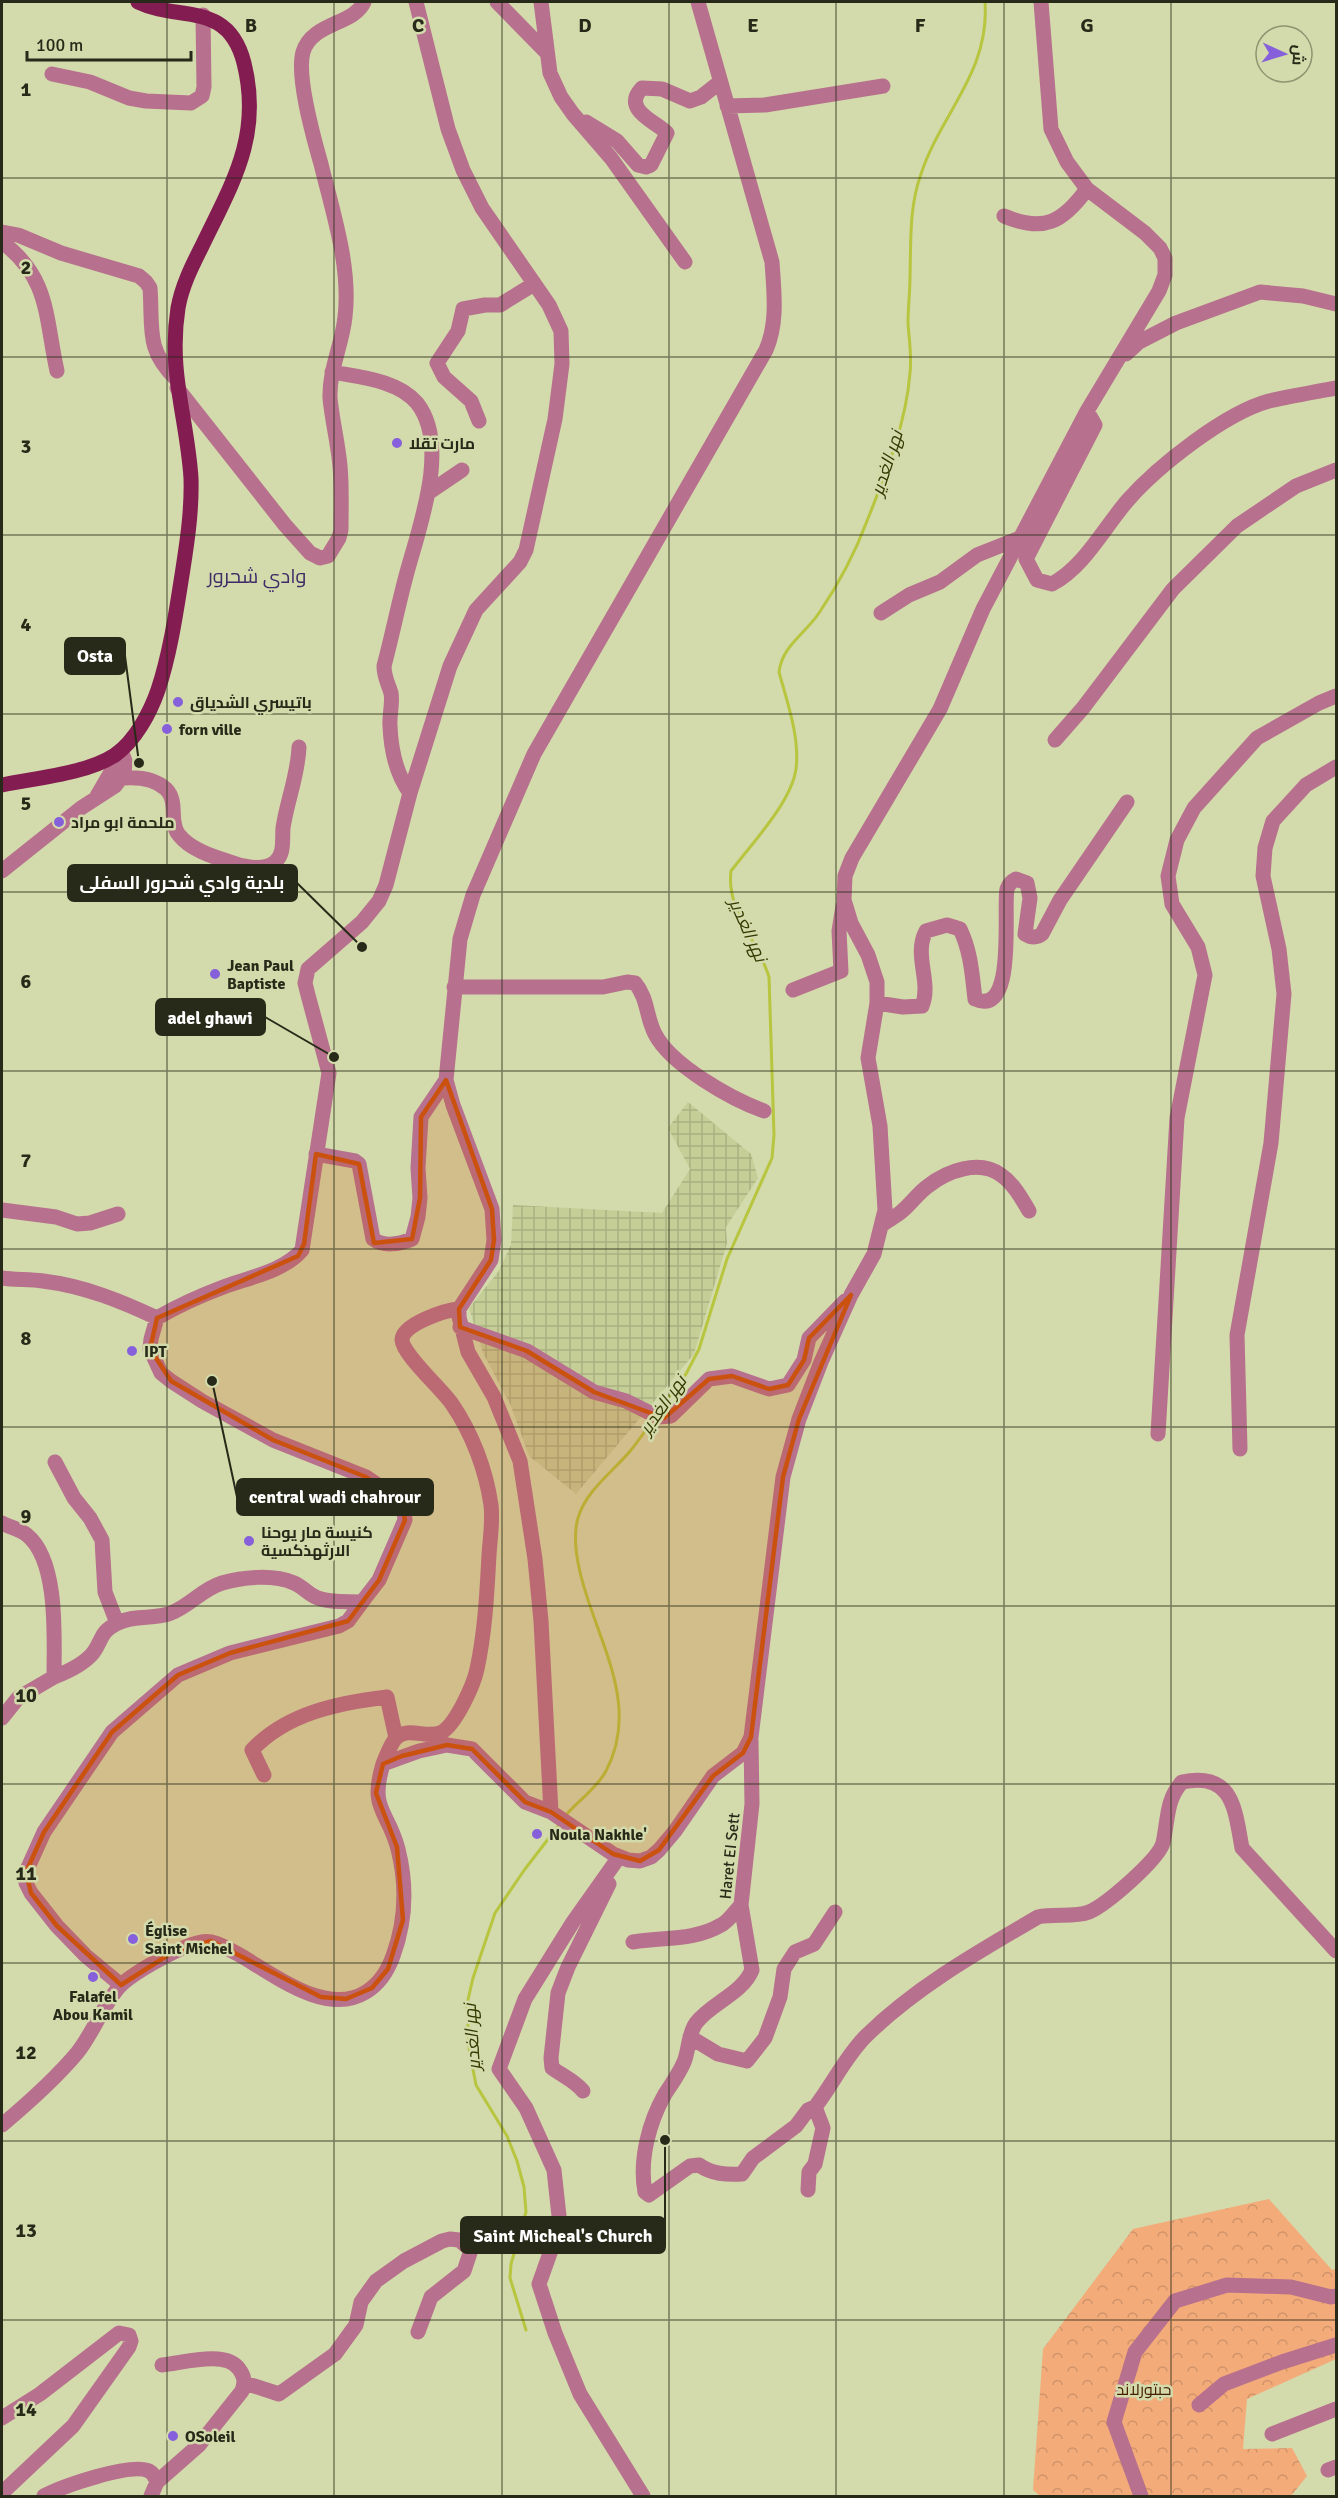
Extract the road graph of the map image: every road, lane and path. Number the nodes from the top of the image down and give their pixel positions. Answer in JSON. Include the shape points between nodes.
{"nodes":[{"id":1,"x":138,"y":2,"type":"edge"},
{"id":2,"x":364,"y":2,"type":"edge"},
{"id":3,"x":416,"y":2,"type":"edge"},
{"id":4,"x":497,"y":2,"type":"edge"},
{"id":5,"x":542,"y":2,"type":"edge"},
{"id":6,"x":698,"y":2,"type":"edge"},
{"id":7,"x":1041,"y":2,"type":"edge"},
{"id":8,"x":203,"y":15,"type":"junction"},
{"id":9,"x":546,"y":52,"type":"junction"},
{"id":10,"x":52,"y":74,"type":"dead end"},
{"id":11,"x":720,"y":82,"type":"junction"},
{"id":12,"x":883,"y":86,"type":"dead end"},
{"id":13,"x":726,"y":106,"type":"junction"},
{"id":14,"x":573,"y":114,"type":"junction"},
{"id":15,"x":1088,"y":189,"type":"junction"},
{"id":16,"x":1004,"y":216,"type":"dead end"},
{"id":17,"x":2,"y":232,"type":"edge"},
{"id":18,"x":2,"y":242,"type":"edge"},
{"id":19,"x":685,"y":262,"type":"dead end"},
{"id":20,"x":534,"y":284,"type":"junction"},
{"id":21,"x":1336,"y":304,"type":"edge"},
{"id":22,"x":1115,"y":364,"type":"junction"},
{"id":23,"x":57,"y":371,"type":"dead end"},
{"id":24,"x":332,"y":372,"type":"junction"},
{"id":25,"x":176,"y":383,"type":"junction"},
{"id":26,"x":1336,"y":388,"type":"edge"},
{"id":27,"x":1087,"y":411,"type":"junction"},
{"id":28,"x":479,"y":421,"type":"dead end"},
{"id":29,"x":462,"y":470,"type":"dead end"},
{"id":30,"x":1336,"y":470,"type":"edge"},
{"id":31,"x":428,"y":493,"type":"junction"},
{"id":32,"x":1020,"y":537,"type":"junction"},
{"id":33,"x":881,"y":613,"type":"dead end"},
{"id":34,"x":1336,"y":696,"type":"edge"},
{"id":35,"x":1055,"y":740,"type":"dead end"},
{"id":36,"x":299,"y":747,"type":"dead end"},
{"id":37,"x":117,"y":753,"type":"junction"},
{"id":38,"x":1336,"y":766,"type":"edge"},
{"id":39,"x":123,"y":778,"type":"junction"},
{"id":40,"x":2,"y":785,"type":"edge"},
{"id":41,"x":410,"y":794,"type":"junction"},
{"id":42,"x":96,"y":798,"type":"junction"},
{"id":43,"x":1127,"y":802,"type":"dead end"},
{"id":44,"x":2,"y":871,"type":"edge"},
{"id":45,"x":844,"y":900,"type":"junction"},
{"id":46,"x":454,"y":987,"type":"junction"},
{"id":47,"x":793,"y":990,"type":"dead end"},
{"id":48,"x":878,"y":1003,"type":"junction"},
{"id":49,"x":446,"y":1080,"type":"junction"},
{"id":50,"x":764,"y":1111,"type":"dead end"},
{"id":51,"x":316,"y":1154,"type":"junction"},
{"id":52,"x":2,"y":1210,"type":"edge"},
{"id":53,"x":1029,"y":1211,"type":"dead end"},
{"id":54,"x":118,"y":1214,"type":"dead end"},
{"id":55,"x":882,"y":1225,"type":"junction"},
{"id":56,"x":2,"y":1278,"type":"edge"},
{"id":57,"x":851,"y":1295,"type":"junction"},
{"id":58,"x":459,"y":1309,"type":"junction"},
{"id":59,"x":157,"y":1318,"type":"junction"},
{"id":60,"x":460,"y":1327,"type":"junction"},
{"id":61,"x":1158,"y":1434,"type":"dead end"},
{"id":62,"x":1240,"y":1449,"type":"dead end"},
{"id":63,"x":55,"y":1462,"type":"dead end"},
{"id":64,"x":2,"y":1523,"type":"edge"},
{"id":65,"x":362,"y":1602,"type":"junction"},
{"id":66,"x":117,"y":1623,"type":"junction"},
{"id":67,"x":54,"y":1677,"type":"junction"},
{"id":68,"x":2,"y":1718,"type":"edge"},
{"id":69,"x":751,"y":1737,"type":"junction"},
{"id":70,"x":396,"y":1738,"type":"junction"},
{"id":71,"x":383,"y":1764,"type":"junction"},
{"id":72,"x":264,"y":1775,"type":"dead end"},
{"id":73,"x":551,"y":1812,"type":"junction"},
{"id":74,"x":617,"y":1861,"type":"junction"},
{"id":75,"x":741,"y":1905,"type":"junction"},
{"id":76,"x":835,"y":1912,"type":"dead end"},
{"id":77,"x":633,"y":1942,"type":"dead end"},
{"id":78,"x":1336,"y":1951,"type":"edge"},
{"id":79,"x":121,"y":1985,"type":"junction"},
{"id":80,"x":692,"y":2030,"type":"junction"},
{"id":81,"x":583,"y":2091,"type":"dead end"},
{"id":82,"x":815,"y":2107,"type":"junction"},
{"id":83,"x":2,"y":2125,"type":"edge"},
{"id":84,"x":808,"y":2190,"type":"dead end"},
{"id":85,"x":1336,"y":2296,"type":"edge"},
{"id":86,"x":418,"y":2332,"type":"dead end"},
{"id":87,"x":1336,"y":2345,"type":"edge"},
{"id":88,"x":162,"y":2365,"type":"dead end"},
{"id":89,"x":245,"y":2383,"type":"junction"},
{"id":90,"x":1199,"y":2405,"type":"dead end"},
{"id":91,"x":1336,"y":2409,"type":"edge"},
{"id":92,"x":2,"y":2418,"type":"edge"},
{"id":93,"x":1272,"y":2434,"type":"dead end"},
{"id":94,"x":157,"y":2482,"type":"junction"},
{"id":95,"x":2,"y":2493,"type":"edge"},
{"id":96,"x":44,"y":2496,"type":"edge"},
{"id":97,"x":151,"y":2496,"type":"edge"},
{"id":98,"x":643,"y":2496,"type":"edge"},
{"id":99,"x":1141,"y":2496,"type":"edge"}],
"edges":[{"from":1,"to":8,"type":"main road"},
{"from":2,"to":24,"type":"street","via":[[357,12],[313,36],[302,55],[311,125],[345,283],[345,318]]},
{"from":3,"to":20,"type":"street","via":[[448,129],[463,170],[483,208]]},
{"from":4,"to":9,"type":"street"},
{"from":5,"to":9,"type":"street"},
{"from":6,"to":11,"type":"street"},
{"from":7,"to":15,"type":"street","via":[[1051,129],[1067,162]]},
{"from":8,"to":10,"type":"street","via":[[204,87],[199,100],[178,104],[129,98],[90,82]]},
{"from":8,"to":25,"type":"main road","via":[[232,35],[244,61],[249,124],[234,183],[189,272],[179,303],[174,339]]},
{"from":9,"to":14,"type":"street","via":[[550,73]]},
{"from":11,"to":13,"type":"street"},
{"from":11,"to":14,"type":"street","via":[[690,101],[662,89],[642,88],[636,101],[644,117],[667,133],[646,168],[638,165],[617,141]]},
{"from":12,"to":13,"type":"street","via":[[765,105]]},
{"from":13,"to":46,"type":"street","via":[[772,262],[772,335],[534,754],[473,895],[460,939]]},
{"from":14,"to":19,"type":"street"},
{"from":15,"to":16,"type":"street","via":[[1068,213],[1048,223],[1039,225]]},
{"from":15,"to":22,"type":"street","via":[[1145,233],[1165,258],[1165,275],[1159,291]]},
{"from":17,"to":25,"type":"street","via":[[139,276],[146,282],[150,288],[152,342],[157,358]]},
{"from":18,"to":23,"type":"street","via":[[22,261],[42,291]]},
{"from":20,"to":28,"type":"street","via":[[500,305],[463,309],[458,332],[438,360],[444,377],[471,401]]},
{"from":20,"to":41,"type":"street","via":[[558,321],[562,364],[555,419],[530,538],[520,561],[476,610],[468,625],[437,701]]},
{"from":21,"to":22,"type":"street","via":[[1260,292],[1176,323],[1139,342]]},
{"from":22,"to":27,"type":"street"},
{"from":24,"to":25,"type":"street","via":[[330,397],[340,468],[341,530],[333,550],[320,558],[310,553],[285,525]]},
{"from":24,"to":31,"type":"street","via":[[384,383],[417,403],[431,441]]},
{"from":25,"to":37,"type":"main road","via":[[190,477],[190,520],[177,609],[157,691],[146,716]]},
{"from":26,"to":27,"type":"street","via":[[1267,402],[1216,426],[1166,463],[1129,499],[1068,576],[1052,584],[1037,580],[1026,559],[1095,425]]},
{"from":27,"to":32,"type":"street"},
{"from":29,"to":31,"type":"street"},
{"from":30,"to":35,"type":"street","via":[[1296,486],[1237,526],[1173,589]]},
{"from":31,"to":41,"type":"street","via":[[384,666],[384,678],[391,693],[395,761]]},
{"from":32,"to":33,"type":"street","via":[[977,555],[940,582]]},
{"from":32,"to":45,"type":"street","via":[[983,609],[940,709],[852,858],[845,876]]},
{"from":34,"to":61,"type":"street","via":[[1257,738],[1194,808],[1177,840],[1168,876],[1172,904],[1198,947],[1205,975],[1178,1118]]},
{"from":36,"to":39,"type":"street","via":[[282,850],[269,866],[236,864],[208,855],[184,840],[175,829],[173,800],[168,790],[146,778]]},
{"from":37,"to":39,"type":"street","via":[[125,761]]},
{"from":37,"to":40,"type":"main road","via":[[65,772]]},
{"from":37,"to":42,"type":"street"},
{"from":38,"to":62,"type":"street","via":[[1306,785],[1273,821],[1265,848],[1263,876],[1280,949],[1284,994],[1271,1143],[1237,1335]]},
{"from":39,"to":42,"type":"street"},
{"from":41,"to":51,"type":"street","via":[[379,901],[362,922],[308,969],[305,983],[329,1073]]},
{"from":42,"to":44,"type":"street"},
{"from":43,"to":48,"type":"street","via":[[1038,937],[1025,934],[1030,898],[1027,883],[1016,879],[1010,882],[1005,967],[998,994],[990,1001],[975,999],[967,943],[960,929],[947,925],[926,931],[921,940],[922,1006]]},
{"from":45,"to":47,"type":"street","via":[[839,931],[841,971]]},
{"from":45,"to":48,"type":"street","via":[[877,982]]},
{"from":46,"to":49,"type":"street"},
{"from":46,"to":50,"type":"street","via":[[603,987],[635,983],[645,999],[659,1042],[703,1080]]},
{"from":48,"to":55,"type":"street","via":[[868,1058],[883,1160]]},
{"from":49,"to":51,"type":"street","via":[[428,1104],[419,1125],[420,1198],[412,1239],[400,1244],[378,1243],[373,1239],[359,1164]]},
{"from":49,"to":58,"type":"street","via":[[492,1209],[494,1240],[490,1260]]},
{"from":51,"to":59,"type":"street","via":[[304,1244],[298,1256]]},
{"from":52,"to":54,"type":"street","via":[[56,1217],[76,1224]]},
{"from":53,"to":55,"type":"street","via":[[1000,1174],[965,1168],[940,1176]]},
{"from":55,"to":57,"type":"street","via":[[873,1254]]},
{"from":56,"to":59,"type":"street","via":[[88,1290]]},
{"from":57,"to":60,"type":"street","via":[[809,1338],[804,1360],[788,1385],[769,1389],[732,1376],[709,1379],[671,1416],[653,1415],[626,1401],[594,1392],[527,1351]]},
{"from":57,"to":69,"type":"street","name":"Haret EI Sett","via":[[810,1391],[783,1477]]},
{"from":58,"to":60,"type":"street"},
{"from":58,"to":70,"type":"street","via":[[441,1312],[410,1328],[402,1341],[468,1429],[491,1506],[487,1595],[477,1668],[467,1696],[442,1732],[410,1732]]},
{"from":59,"to":65,"type":"street","via":[[150,1349],[161,1373],[171,1381],[273,1440],[366,1477],[400,1500],[405,1520],[379,1580]]},
{"from":60,"to":73,"type":"street","via":[[520,1461],[541,1621]]},
{"from":63,"to":66,"type":"street","via":[[102,1540],[105,1593]]},
{"from":64,"to":67,"type":"street","via":[[26,1534],[39,1549],[53,1606]]},
{"from":65,"to":66,"type":"street","via":[[323,1600],[296,1584],[279,1580],[234,1580],[211,1587],[175,1612]]},
{"from":65,"to":79,"type":"street","via":[[348,1621],[339,1626],[230,1653],[178,1675],[111,1732],[44,1832],[26,1872],[31,1893],[71,1941]]},
{"from":66,"to":67,"type":"street","via":[[101,1636],[92,1653]]},
{"from":67,"to":68,"type":"street","via":[[18,1698]]},
{"from":69,"to":74,"type":"street","via":[[743,1753],[713,1776],[659,1850],[640,1862]]},
{"from":69,"to":75,"type":"street","name":"Haret EI Sett","via":[[752,1804]]},
{"from":70,"to":71,"type":"street"},
{"from":70,"to":72,"type":"street","via":[[387,1697],[345,1702],[305,1714],[264,1738],[252,1750]]},
{"from":71,"to":73,"type":"street","via":[[447,1745],[472,1749],[525,1802]]},
{"from":71,"to":79,"type":"street","via":[[376,1793],[397,1847],[405,1894],[393,1956],[372,1988],[346,1999],[321,1997],[211,1941],[173,1952]]},
{"from":73,"to":74,"type":"street"},
{"from":74,"to":81,"type":"street","via":[[558,1993],[552,2068]]},
{"from":74,"to":98,"type":"street","via":[[525,1999],[499,2069],[526,2108],[554,2170],[560,2225],[539,2284],[555,2333],[580,2394]]},
{"from":75,"to":77,"type":"street","via":[[723,1924],[693,1937]]},
{"from":75,"to":80,"type":"street","name":"Haret EI Sett","via":[[752,1970]]},
{"from":76,"to":80,"type":"street","via":[[814,1944],[795,1952],[784,1969],[780,1997],[765,2038],[747,2061],[718,2054]]},
{"from":78,"to":82,"type":"street","via":[[1242,1848],[1228,1794],[1203,1780],[1182,1782],[1168,1806],[1158,1854],[1114,1896],[1088,1912],[1038,1917],[935,1979],[865,2037]]},
{"from":79,"to":83,"type":"street","via":[[77,2053]]},
{"from":80,"to":82,"type":"street","via":[[683,2064],[665,2095],[646,2144],[643,2176],[649,2195],[690,2166],[699,2165],[726,2175],[742,2174],[753,2158]]},
{"from":82,"to":84,"type":"street","via":[[823,2128],[815,2164],[809,2172]]},
{"from":85,"to":99,"type":"street","via":[[1291,2287],[1227,2285],[1175,2301],[1135,2352],[1114,2422]]},
{"from":86,"to":89,"type":"street","via":[[431,2297],[464,2271],[471,2250],[459,2240],[442,2241],[376,2281],[361,2302],[356,2325],[335,2354],[279,2394]]},
{"from":87,"to":90,"type":"street","via":[[1224,2384]]},
{"from":88,"to":89,"type":"street","via":[[226,2359],[236,2364]]},
{"from":89,"to":94,"type":"street","via":[[202,2441]]},
{"from":91,"to":93,"type":"street"},
{"from":92,"to":95,"type":"street","via":[[119,2334],[129,2335],[129,2347],[73,2426]]},
{"from":94,"to":96,"type":"street","via":[[148,2470],[132,2470],[74,2482]]},
{"from":94,"to":97,"type":"street"}]}
